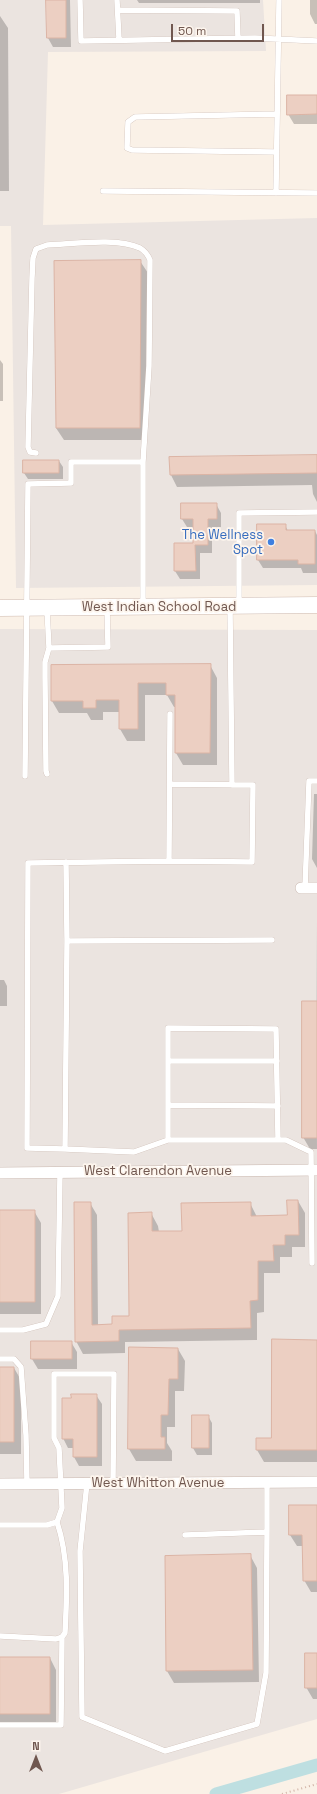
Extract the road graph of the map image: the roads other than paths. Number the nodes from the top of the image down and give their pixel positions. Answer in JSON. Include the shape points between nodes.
{"nodes":[{"id":1,"x":80,"y":0,"type":"edge"},
{"id":2,"x":117,"y":0,"type":"edge"},
{"id":3,"x":279,"y":0,"type":"edge"},
{"id":4,"x":118,"y":10,"type":"junction"},
{"id":5,"x":119,"y":39,"type":"junction"},
{"id":6,"x":238,"y":39,"type":"junction"},
{"id":7,"x":278,"y":40,"type":"junction"},
{"id":8,"x":317,"y":41,"type":"edge"},
{"id":9,"x":277,"y":114,"type":"junction"},
{"id":10,"x":276,"y":152,"type":"junction"},
{"id":11,"x":103,"y":192,"type":"dead end"},
{"id":12,"x":276,"y":193,"type":"junction"},
{"id":13,"x":317,"y":194,"type":"edge"},
{"id":14,"x":36,"y":453,"type":"dead end"},
{"id":15,"x":143,"y":462,"type":"junction"},
{"id":16,"x":317,"y":512,"type":"edge"},
{"id":17,"x":317,"y":605,"type":"edge"},
{"id":18,"x":235,"y":606,"type":"junction"},
{"id":19,"x":26,"y":607,"type":"junction"},
{"id":20,"x":47,"y":607,"type":"junction"},
{"id":21,"x":107,"y":607,"type":"junction"},
{"id":22,"x":143,"y":607,"type":"junction"},
{"id":23,"x":0,"y":608,"type":"edge"},
{"id":24,"x":49,"y":648,"type":"junction"},
{"id":25,"x":170,"y":714,"type":"dead end"},
{"id":26,"x":47,"y":774,"type":"dead end"},
{"id":27,"x":25,"y":776,"type":"dead end"},
{"id":28,"x":317,"y":781,"type":"edge"},
{"id":29,"x":170,"y":784,"type":"junction"},
{"id":30,"x":232,"y":785,"type":"junction"},
{"id":31,"x":169,"y":861,"type":"junction"},
{"id":32,"x":66,"y":862,"type":"junction"},
{"id":33,"x":303,"y":888,"type":"joint"},
{"id":34,"x":317,"y":888,"type":"edge"},
{"id":35,"x":67,"y":940,"type":"junction"},
{"id":36,"x":272,"y":940,"type":"dead end"},
{"id":37,"x":168,"y":1061,"type":"junction"},
{"id":38,"x":277,"y":1061,"type":"junction"},
{"id":39,"x":168,"y":1105,"type":"junction"},
{"id":40,"x":278,"y":1106,"type":"junction"},
{"id":41,"x":168,"y":1140,"type":"junction"},
{"id":42,"x":278,"y":1140,"type":"junction"},
{"id":43,"x":65,"y":1149,"type":"junction"},
{"id":44,"x":314,"y":1170,"type":"edge"},
{"id":45,"x":60,"y":1172,"type":"junction"},
{"id":46,"x":0,"y":1173,"type":"edge"},
{"id":47,"x":312,"y":1263,"type":"dead end"},
{"id":48,"x":0,"y":1330,"type":"edge"},
{"id":49,"x":0,"y":1359,"type":"edge"},
{"id":50,"x":267,"y":1482,"type":"junction"},
{"id":51,"x":317,"y":1482,"type":"edge"},
{"id":52,"x":87,"y":1483,"type":"junction"},
{"id":53,"x":113,"y":1483,"type":"junction"},
{"id":54,"x":0,"y":1484,"type":"edge"},
{"id":55,"x":27,"y":1484,"type":"junction"},
{"id":56,"x":60,"y":1484,"type":"junction"},
{"id":57,"x":57,"y":1522,"type":"junction"},
{"id":58,"x":0,"y":1525,"type":"edge"},
{"id":59,"x":267,"y":1532,"type":"junction"},
{"id":60,"x":185,"y":1535,"type":"dead end"},
{"id":61,"x":0,"y":1636,"type":"edge"},
{"id":62,"x":62,"y":1637,"type":"junction"},
{"id":63,"x":0,"y":1725,"type":"edge"}],
"edges":[{"from":1,"to":5,"type":"lane","via":[[81,40]]},
{"from":2,"to":4,"type":"lane"},
{"from":3,"to":7,"type":"lane"},
{"from":4,"to":5,"type":"lane"},
{"from":4,"to":6,"type":"lane","via":[[236,11]]},
{"from":5,"to":6,"type":"lane"},
{"from":6,"to":7,"type":"lane"},
{"from":7,"to":8,"type":"lane"},
{"from":7,"to":9,"type":"lane"},
{"from":9,"to":10,"type":"lane"},
{"from":9,"to":10,"type":"lane","via":[[135,117],[128,122],[127,144],[127,148],[132,150]]},
{"from":10,"to":12,"type":"lane"},
{"from":11,"to":12,"type":"lane"},
{"from":12,"to":13,"type":"lane"},
{"from":14,"to":15,"type":"lane","via":[[30,452],[28,447],[32,278],[36,249],[47,245],[120,242],[141,248],[150,260],[149,366]]},
{"from":15,"to":19,"type":"lane","via":[[71,462],[71,483],[28,484]]},
{"from":15,"to":22,"type":"lane"},
{"from":16,"to":18,"type":"lane","via":[[239,513]]},
{"from":17,"to":18,"type":"main road","name":"West Indian School Road"},
{"from":18,"to":22,"type":"main road","name":"West Indian School Road"},
{"from":18,"to":30,"type":"lane"},
{"from":19,"to":20,"type":"main road","name":"West Indian School Road"},
{"from":19,"to":23,"type":"main road","name":"West Indian School Road"},
{"from":19,"to":27,"type":"lane"},
{"from":20,"to":21,"type":"main road","name":"West Indian School Road"},
{"from":20,"to":24,"type":"lane"},
{"from":21,"to":22,"type":"main road","name":"West Indian School Road"},
{"from":21,"to":24,"type":"lane","via":[[108,647]]},
{"from":24,"to":26,"type":"lane","via":[[45,678]]},
{"from":25,"to":29,"type":"lane"},
{"from":28,"to":33,"type":"lane","via":[[309,781]]},
{"from":29,"to":30,"type":"lane"},
{"from":29,"to":31,"type":"lane"},
{"from":30,"to":31,"type":"lane","via":[[253,785],[252,862]]},
{"from":31,"to":32,"type":"lane"},
{"from":32,"to":35,"type":"lane"},
{"from":32,"to":43,"type":"lane","via":[[28,863],[27,1148]]},
{"from":33,"to":34,"type":"street"},
{"from":35,"to":36,"type":"lane"},
{"from":35,"to":43,"type":"lane"},
{"from":37,"to":38,"type":"lane"},
{"from":37,"to":38,"type":"lane","via":[[168,1028],[276,1029]]},
{"from":37,"to":39,"type":"lane"},
{"from":38,"to":40,"type":"lane"},
{"from":39,"to":40,"type":"lane"},
{"from":39,"to":41,"type":"lane"},
{"from":40,"to":42,"type":"lane"},
{"from":41,"to":42,"type":"lane"},
{"from":41,"to":43,"type":"lane","via":[[134,1152]]},
{"from":42,"to":44,"type":"lane","via":[[286,1140],[311,1152]]},
{"from":44,"to":45,"type":"street","name":"West Clarendon Avenue"},
{"from":44,"to":47,"type":"lane"},
{"from":45,"to":46,"type":"street","name":"West Clarendon Avenue"},
{"from":45,"to":48,"type":"lane","via":[[58,1296],[46,1324],[23,1330]]},
{"from":49,"to":55,"type":"lane","via":[[14,1359],[21,1367]]},
{"from":50,"to":51,"type":"street","name":"West Whitton Avenue"},
{"from":50,"to":53,"type":"street","name":"West Whitton Avenue"},
{"from":50,"to":59,"type":"lane"},
{"from":52,"to":53,"type":"street","name":"West Whitton Avenue"},
{"from":52,"to":56,"type":"street","name":"West Whitton Avenue"},
{"from":52,"to":59,"type":"lane","via":[[80,1551],[82,1717],[165,1751],[257,1724],[266,1673]]},
{"from":53,"to":56,"type":"lane","via":[[114,1374],[54,1374],[54,1438],[59,1448]]},
{"from":54,"to":55,"type":"street","name":"West Whitton Avenue"},
{"from":55,"to":56,"type":"street","name":"West Whitton Avenue"},
{"from":56,"to":57,"type":"lane","via":[[62,1508]]},
{"from":57,"to":58,"type":"lane","via":[[47,1525]]},
{"from":57,"to":62,"type":"lane","via":[[62,1537],[68,1581],[65,1633]]},
{"from":59,"to":60,"type":"lane"},
{"from":61,"to":62,"type":"lane","via":[[56,1639]]},
{"from":62,"to":63,"type":"lane","via":[[61,1725]]}]}
